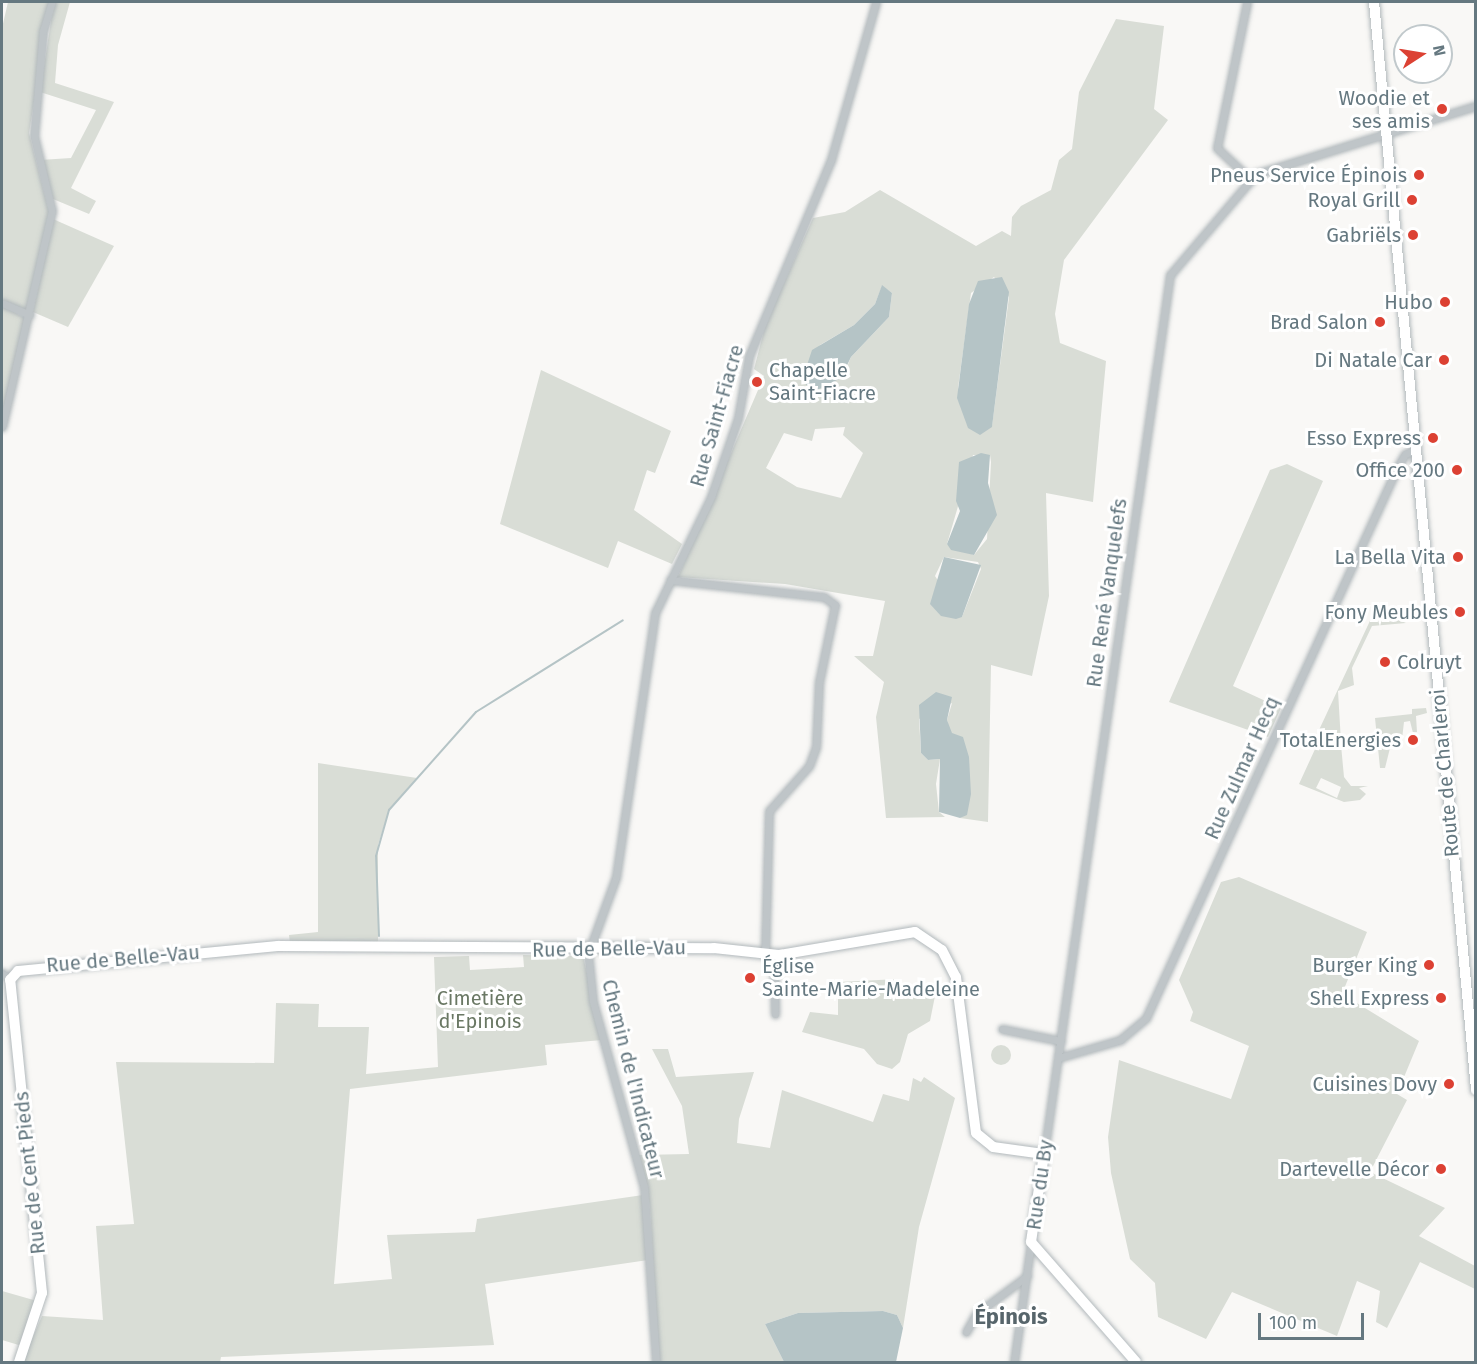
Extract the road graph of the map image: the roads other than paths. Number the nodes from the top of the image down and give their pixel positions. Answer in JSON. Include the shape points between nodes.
{"nodes":[{"id":1,"x":52,"y":2,"type":"edge"},
{"id":2,"x":876,"y":2,"type":"edge"},
{"id":3,"x":1247,"y":2,"type":"edge"},
{"id":4,"x":1374,"y":2,"type":"edge"},
{"id":5,"x":1476,"y":106,"type":"edge"},
{"id":6,"x":1386,"y":133,"type":"junction"},
{"id":7,"x":1250,"y":179,"type":"junction"},
{"id":8,"x":2,"y":303,"type":"edge"},
{"id":9,"x":30,"y":315,"type":"junction"},
{"id":10,"x":2,"y":427,"type":"edge"},
{"id":11,"x":1416,"y":450,"type":"junction"},
{"id":12,"x":670,"y":580,"type":"junction"},
{"id":13,"x":592,"y":949,"type":"junction"},
{"id":14,"x":769,"y":954,"type":"junction"},
{"id":15,"x":6,"y":977,"type":"edge"},
{"id":16,"x":775,"y":1014,"type":"dead end"},
{"id":17,"x":1002,"y":1029,"type":"dead end"},
{"id":18,"x":1061,"y":1041,"type":"junction"},
{"id":19,"x":1058,"y":1058,"type":"junction"},
{"id":20,"x":1476,"y":1090,"type":"edge"},
{"id":21,"x":1044,"y":1154,"type":"junction"},
{"id":22,"x":1031,"y":1242,"type":"junction"},
{"id":23,"x":1027,"y":1276,"type":"junction"},
{"id":24,"x":966,"y":1332,"type":"dead end"},
{"id":25,"x":19,"y":1362,"type":"edge"},
{"id":26,"x":656,"y":1362,"type":"edge"},
{"id":27,"x":1014,"y":1362,"type":"edge"},
{"id":28,"x":1136,"y":1362,"type":"edge"}],
"edges":[{"from":1,"to":9,"type":"street","via":[[43,31],[34,136],[52,211]]},
{"from":2,"to":12,"type":"street","name":"Rue Saint-Fiacre","via":[[831,160],[749,356],[738,418],[711,497]]},
{"from":3,"to":7,"type":"street","via":[[1217,148]]},
{"from":4,"to":6,"type":"street","name":"Route de Charleroi"},
{"from":5,"to":6,"type":"street"},
{"from":6,"to":7,"type":"street"},
{"from":6,"to":11,"type":"street","name":"Route de Charleroi"},
{"from":7,"to":18,"type":"street","name":"Rue René Vanquelefs","via":[[1179,260],[1166,285]]},
{"from":8,"to":9,"type":"street"},
{"from":9,"to":10,"type":"street"},
{"from":11,"to":19,"type":"street","name":"Rue Zulmar Hecq","via":[[1405,454],[1396,468],[1146,1018],[1120,1040]]},
{"from":11,"to":20,"type":"street","name":"Route de Charleroi"},
{"from":12,"to":13,"type":"street","name":"Rue Saint-Fiacre","via":[[650,631],[619,858]]},
{"from":12,"to":14,"type":"street","via":[[824,597],[835,605],[819,682],[816,747],[809,766],[769,811]]},
{"from":13,"to":14,"type":"street","name":"Rue de Belle-Vau"},
{"from":13,"to":15,"type":"street","name":"Rue de Belle-Vau","via":[[278,946],[48,965]]},
{"from":13,"to":26,"type":"street","name":"Chemin de l'Indicateur","via":[[593,1002],[644,1187]]},
{"from":14,"to":16,"type":"street"},
{"from":14,"to":21,"type":"street","name":"Rue de Belle-Vau","via":[[907,932],[927,937],[942,950],[956,977],[976,1133],[993,1147]]},
{"from":15,"to":25,"type":"street","name":"Rue de Cent Pieds","via":[[42,1293]]},
{"from":17,"to":18,"type":"street"},
{"from":18,"to":19,"type":"street","name":"Rue du By"},
{"from":19,"to":21,"type":"street","name":"Rue du By"},
{"from":21,"to":22,"type":"street","name":"Rue du By"},
{"from":22,"to":23,"type":"street"},
{"from":22,"to":28,"type":"street","name":"Rue du By"},
{"from":23,"to":24,"type":"street","via":[[976,1314]]},
{"from":23,"to":27,"type":"street"}]}
